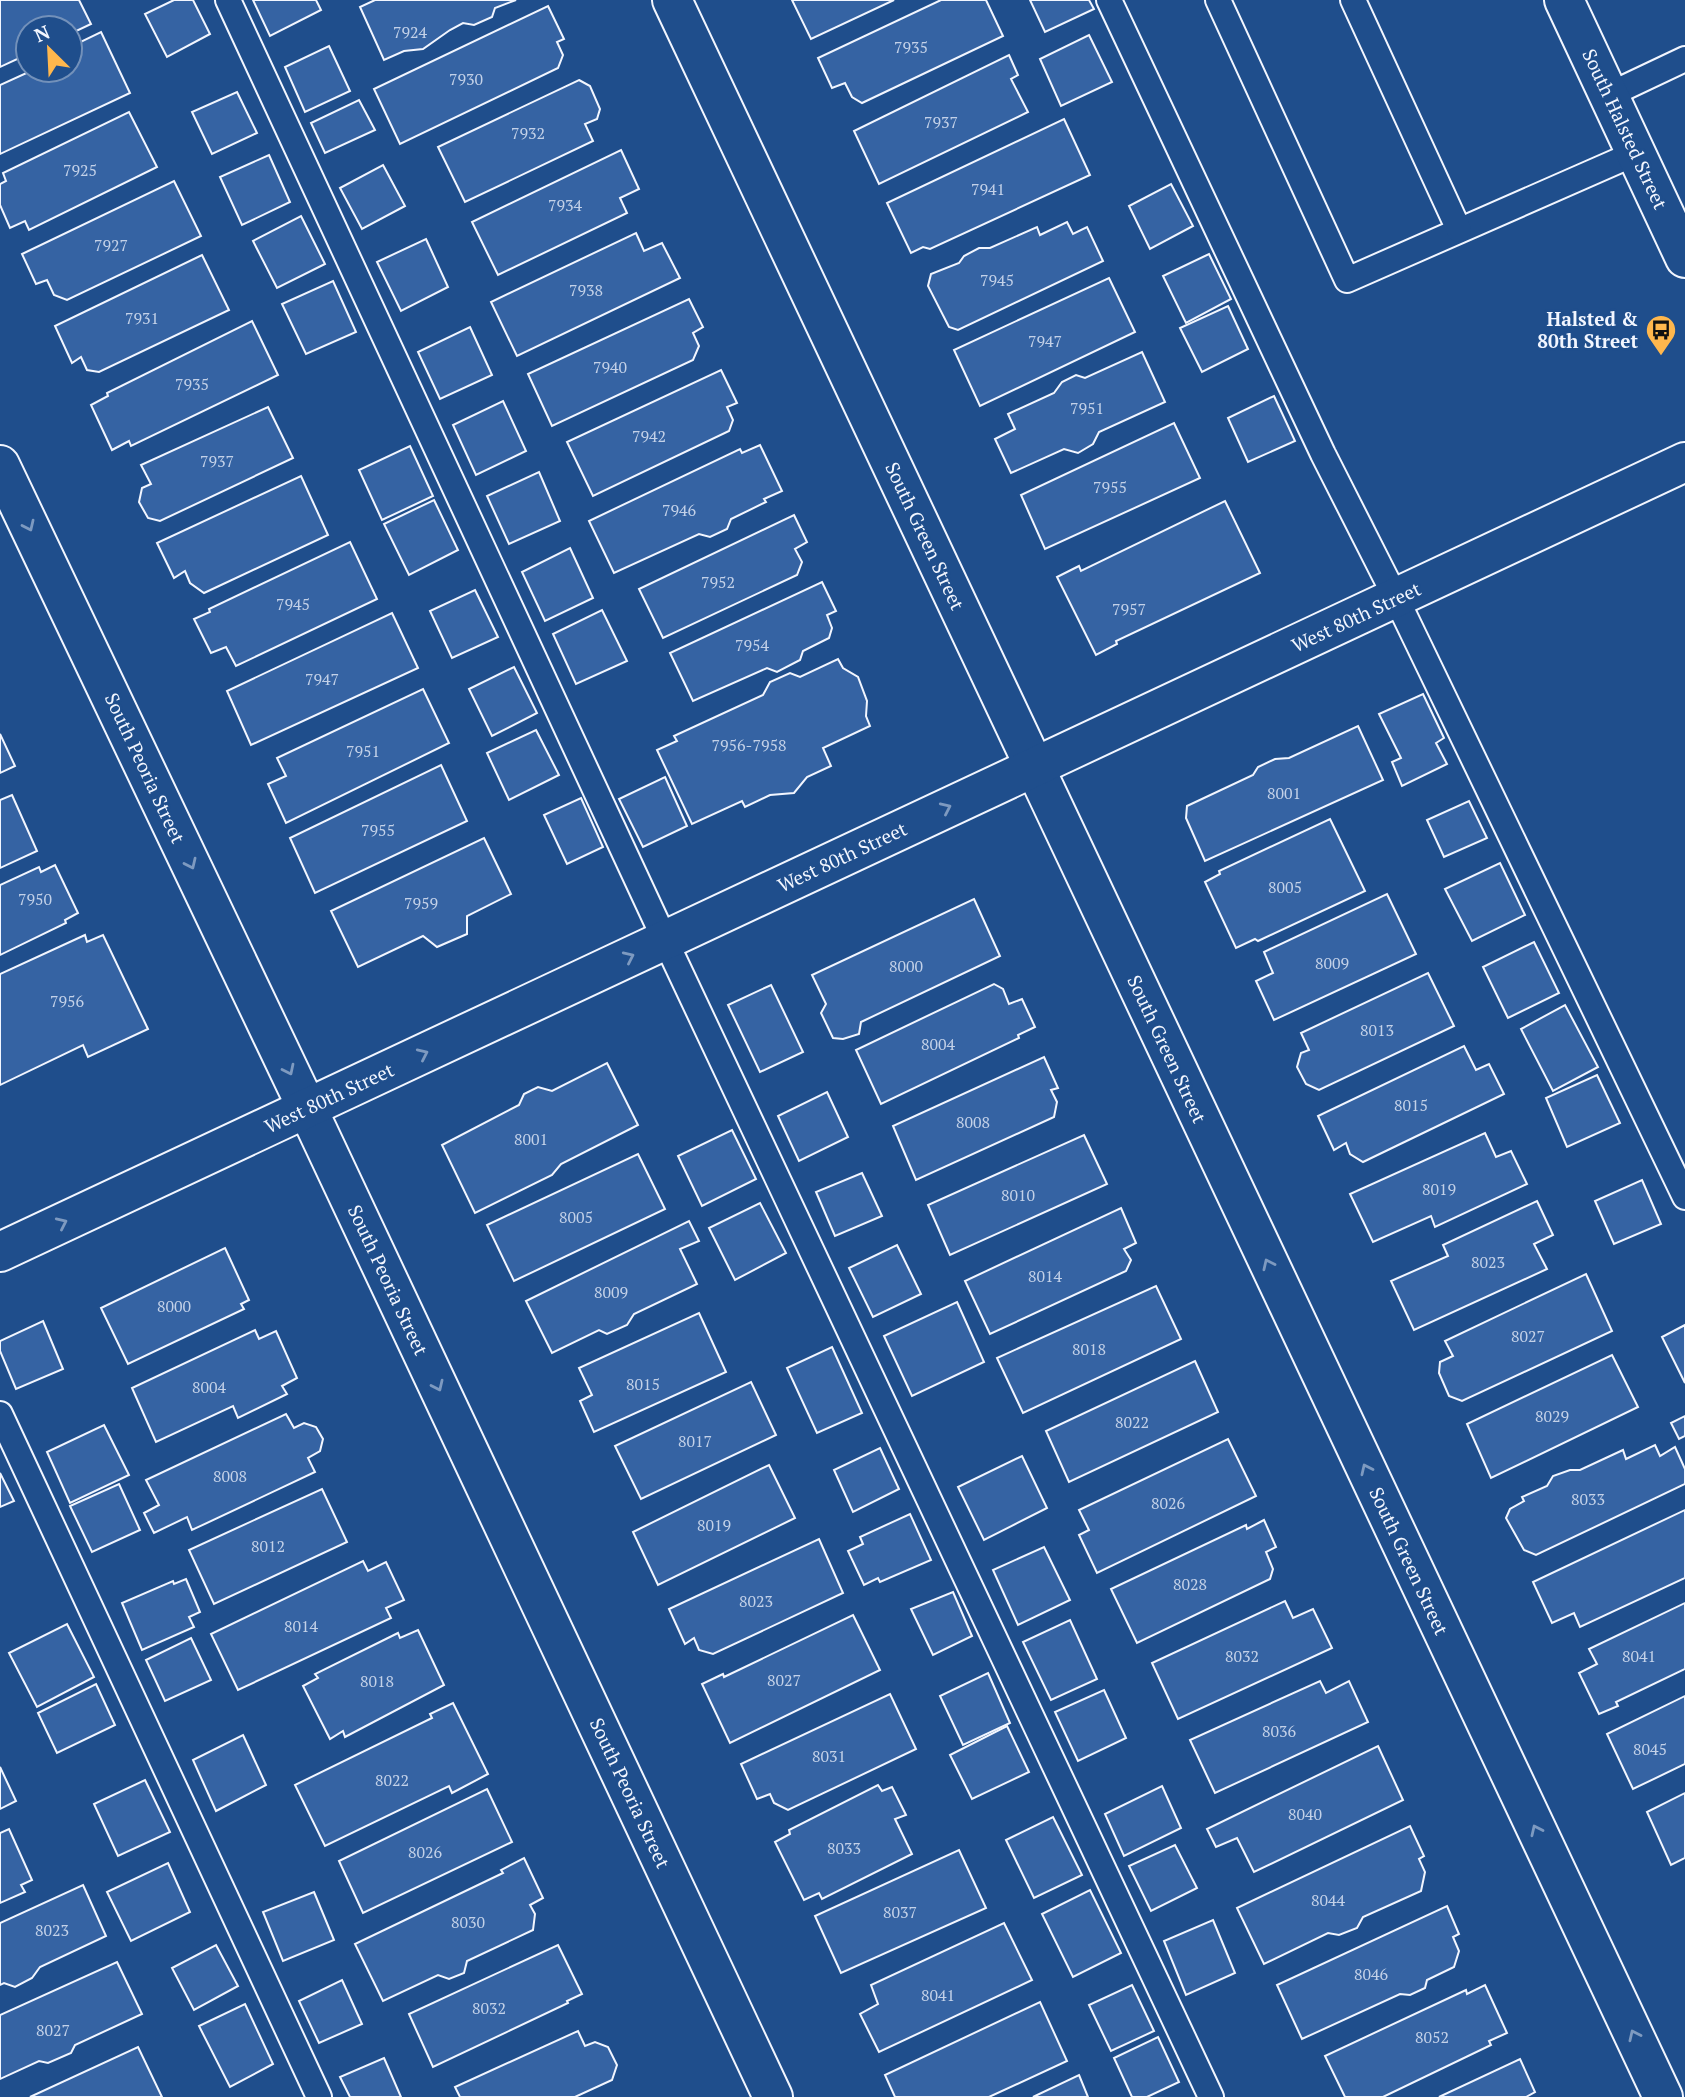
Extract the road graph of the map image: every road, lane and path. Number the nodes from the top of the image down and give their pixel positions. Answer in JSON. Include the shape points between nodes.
{"nodes":[{"id":1,"x":228,"y":0,"type":"edge"},
{"id":2,"x":672,"y":0,"type":"edge"},
{"id":3,"x":1109,"y":0,"type":"edge"},
{"id":4,"x":1218,"y":0,"type":"edge"},
{"id":5,"x":1353,"y":0,"type":"edge"},
{"id":6,"x":1564,"y":0,"type":"edge"},
{"id":7,"x":1685,"y":59,"type":"edge"},
{"id":8,"x":1609,"y":95,"type":"junction"},
{"id":9,"x":1636,"y":153,"type":"junction"},
{"id":10,"x":1459,"y":230,"type":"junction"},
{"id":11,"x":1685,"y":258,"type":"edge"},
{"id":12,"x":1685,"y":462,"type":"edge"},
{"id":13,"x":0,"y":465,"type":"edge"},
{"id":14,"x":1396,"y":598,"type":"junction"},
{"id":15,"x":1034,"y":768,"type":"junction"},
{"id":16,"x":665,"y":940,"type":"junction"},
{"id":17,"x":307,"y":1108,"type":"junction"},
{"id":18,"x":1685,"y":1197,"type":"edge"},
{"id":19,"x":0,"y":1252,"type":"edge"},
{"id":20,"x":0,"y":1414,"type":"edge"},
{"id":21,"x":320,"y":2097,"type":"edge"},
{"id":22,"x":773,"y":2097,"type":"edge"},
{"id":23,"x":1211,"y":2097,"type":"edge"},
{"id":24,"x":1663,"y":2097,"type":"edge"}],
"edges":[{"from":1,"to":16,"type":"lane"},
{"from":2,"to":15,"type":"street","name":"South Green Street"},
{"from":3,"to":14,"type":"lane","via":[[1323,454]]},
{"from":4,"to":10,"type":"lane","via":[[1347,280]]},
{"from":5,"to":10,"type":"lane"},
{"from":6,"to":8,"type":"street","name":"South Halsted Street"},
{"from":7,"to":8,"type":"lane"},
{"from":8,"to":9,"type":"street","name":"South Halsted Street"},
{"from":9,"to":10,"type":"lane"},
{"from":9,"to":11,"type":"street","name":"South Halsted Street"},
{"from":12,"to":14,"type":"street","name":"West 80th Street"},
{"from":13,"to":17,"type":"street","name":"South Peoria Street","one_way":true},
{"from":14,"to":15,"type":"street","name":"West 80th Street"},
{"from":14,"to":18,"type":"lane"},
{"from":16,"to":15,"type":"street","name":"West 80th Street","one_way":true},
{"from":24,"to":15,"type":"street","name":"South Green Street","one_way":true},
{"from":17,"to":16,"type":"street","name":"West 80th Street","one_way":true},
{"from":16,"to":23,"type":"lane"},
{"from":19,"to":17,"type":"street","name":"West 80th Street","one_way":true},
{"from":17,"to":22,"type":"street","name":"South Peoria Street","one_way":true},
{"from":20,"to":21,"type":"lane"}]}
